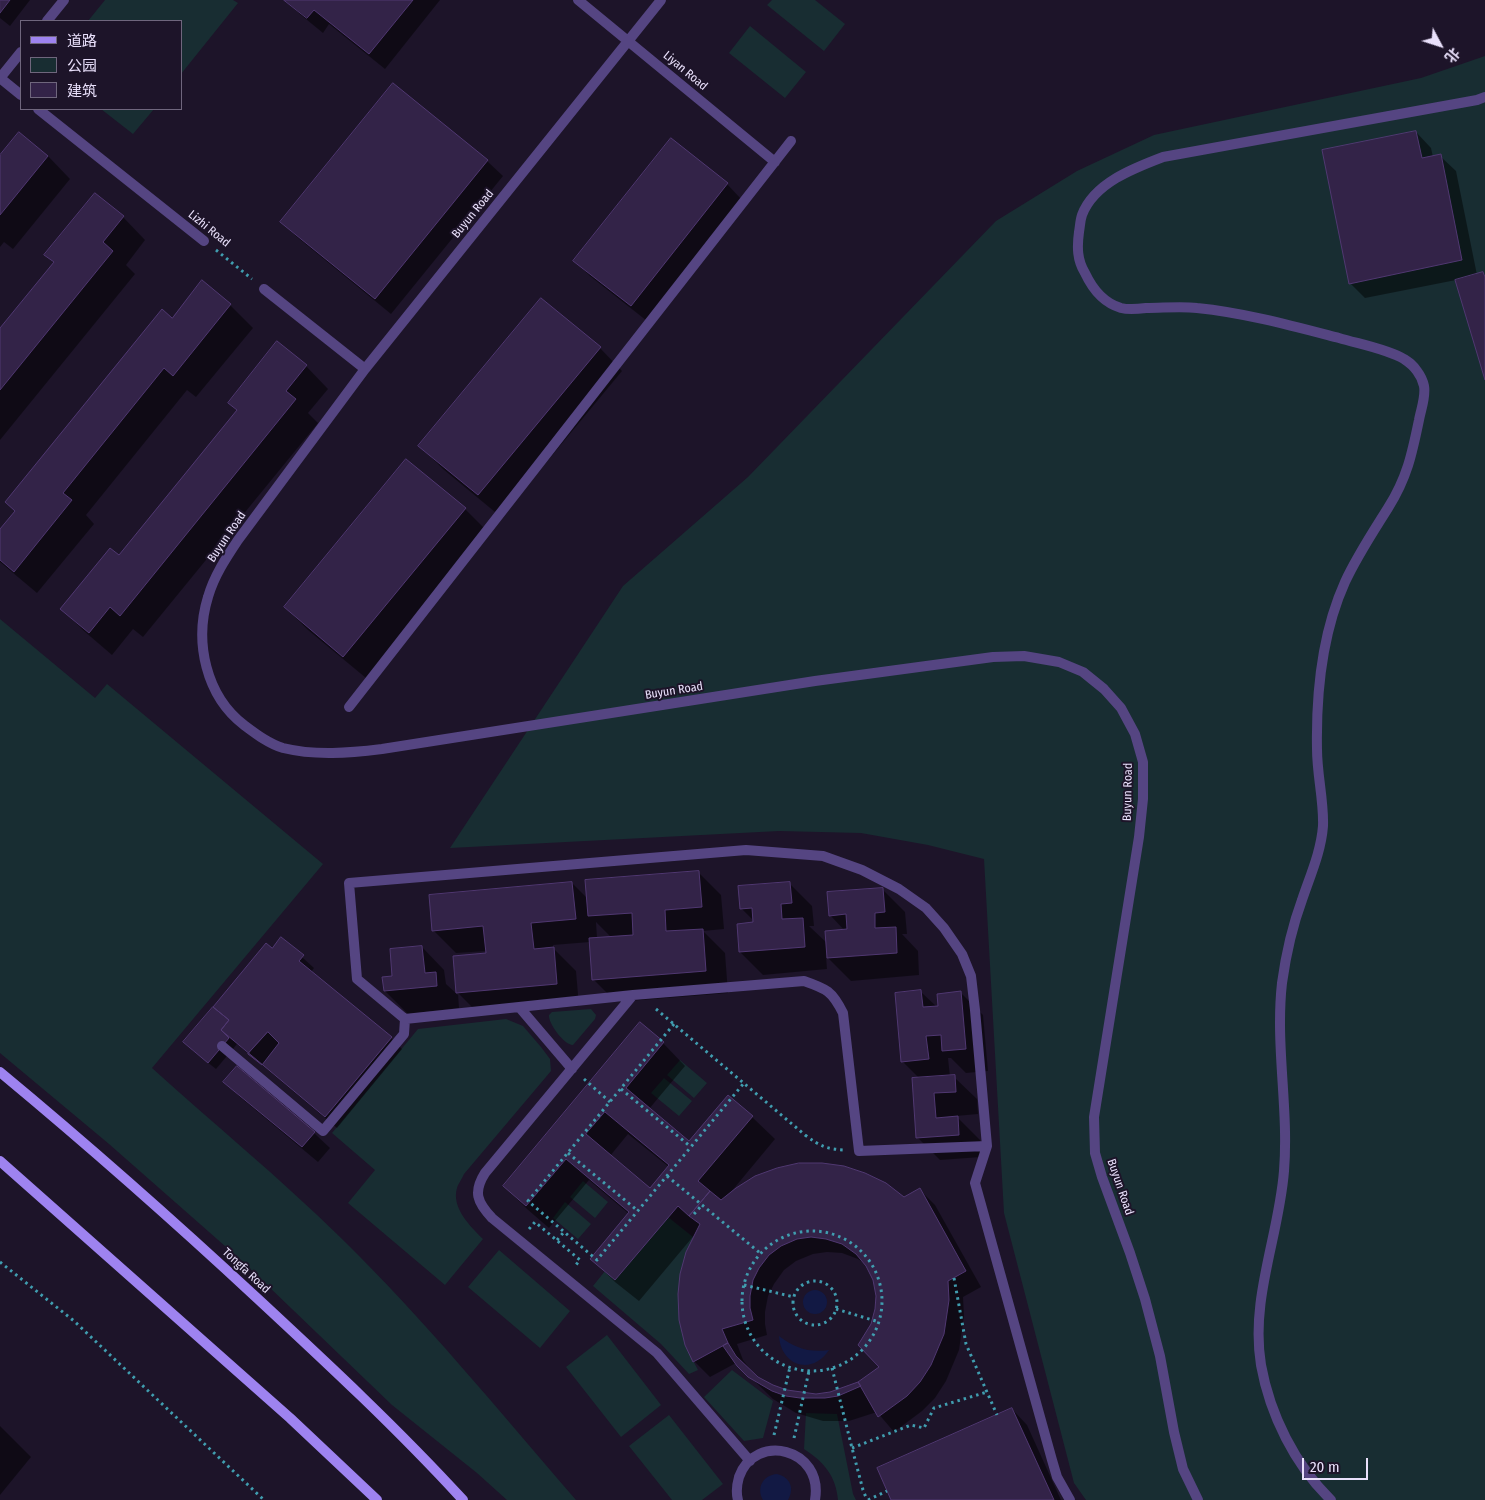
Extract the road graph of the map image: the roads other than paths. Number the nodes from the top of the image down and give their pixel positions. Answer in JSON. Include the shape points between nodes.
{"nodes":[{"id":1,"x":64,"y":0,"type":"edge"},
{"id":2,"x":578,"y":0,"type":"edge"},
{"id":3,"x":661,"y":0,"type":"edge"},
{"id":4,"x":47,"y":20,"type":"edge"},
{"id":5,"x":628,"y":40,"type":"junction"},
{"id":6,"x":20,"y":53,"type":"edge"},
{"id":7,"x":0,"y":78,"type":"edge"},
{"id":8,"x":20,"y":94,"type":"edge"},
{"id":9,"x":1485,"y":97,"type":"edge"},
{"id":10,"x":39,"y":110,"type":"edge"},
{"id":11,"x":791,"y":141,"type":"dead end"},
{"id":12,"x":775,"y":162,"type":"junction"},
{"id":13,"x":204,"y":241,"type":"road end"},
{"id":14,"x":264,"y":289,"type":"road end"},
{"id":15,"x":365,"y":369,"type":"junction"},
{"id":16,"x":349,"y":708,"type":"dead end"},
{"id":17,"x":636,"y":995,"type":"junction"},
{"id":18,"x":520,"y":1008,"type":"junction"},
{"id":19,"x":405,"y":1019,"type":"junction"},
{"id":20,"x":222,"y":1046,"type":"dead end"},
{"id":21,"x":572,"y":1069,"type":"junction"},
{"id":22,"x":2,"y":1077,"type":"edge"},
{"id":23,"x":987,"y":1146,"type":"junction"},
{"id":24,"x":0,"y":1161,"type":"edge"},
{"id":25,"x":750,"y":1461,"type":"junction"},
{"id":26,"x":376,"y":1500,"type":"edge"},
{"id":27,"x":463,"y":1500,"type":"edge"},
{"id":28,"x":738,"y":1500,"type":"edge"},
{"id":29,"x":815,"y":1500,"type":"edge"},
{"id":30,"x":1070,"y":1500,"type":"edge"},
{"id":31,"x":1198,"y":1500,"type":"edge"},
{"id":32,"x":1331,"y":1500,"type":"edge"}],
"edges":[{"from":1,"to":4,"type":"lane"},
{"from":2,"to":5,"type":"lane","name":"Liyan Road"},
{"from":3,"to":5,"type":"lane","name":"Buyun Road"},
{"from":5,"to":12,"type":"lane","name":"Liyan Road"},
{"from":5,"to":15,"type":"lane","name":"Buyun Road"},
{"from":6,"to":7,"type":"lane"},
{"from":7,"to":8,"type":"lane"},
{"from":9,"to":32,"type":"lane","via":[[1163,158],[1132,168],[1095,196],[1082,214],[1077,246],[1080,264],[1095,291],[1119,308],[1196,308],[1258,317],[1402,357],[1411,363],[1424,384],[1410,464],[1345,584],[1332,619],[1320,678],[1317,719],[1316,755],[1323,823],[1320,846],[1287,950],[1280,1009],[1284,1170],[1260,1306],[1261,1364],[1269,1394],[1292,1449]]},
{"from":10,"to":13,"type":"lane","name":"Lizhi Road"},
{"from":11,"to":12,"type":"lane"},
{"from":12,"to":16,"type":"lane"},
{"from":14,"to":15,"type":"lane"},
{"from":15,"to":31,"type":"lane","name":"Buyun Road","via":[[238,540],[220,568],[207,598],[203,652],[209,679],[220,700],[236,719],[258,736],[282,748],[312,753],[382,749],[815,681],[993,657],[1024,656],[1059,662],[1083,672],[1121,708],[1135,734],[1143,762],[1143,799],[1094,1116],[1095,1153],[1146,1299],[1183,1470]]},
{"from":17,"to":18,"type":"lane"},
{"from":17,"to":21,"type":"lane"},
{"from":17,"to":23,"type":"lane","via":[[804,981],[822,988],[836,998],[843,1013],[860,1151]]},
{"from":18,"to":19,"type":"lane"},
{"from":18,"to":21,"type":"lane"},
{"from":19,"to":20,"type":"lane","via":[[404,1034],[323,1131]]},
{"from":19,"to":23,"type":"lane","via":[[357,979],[349,883],[746,850],[823,856],[862,870],[899,889],[932,915],[962,954],[971,976]]},
{"from":21,"to":25,"type":"lane","via":[[485,1173],[478,1190],[481,1205],[492,1218],[657,1353]]},
{"from":22,"to":27,"type":"main road","name":"Tongfa Road","via":[[188,1234],[395,1428]]},
{"from":23,"to":30,"type":"lane","via":[[975,1183],[1057,1477]]},
{"from":24,"to":26,"type":"main road","via":[[283,1412]]},
{"from":25,"to":28,"type":"lane","via":[[741,1471],[737,1483]]},
{"from":25,"to":29,"type":"lane","via":[[771,1451],[791,1453],[802,1459],[815,1479]]}]}
